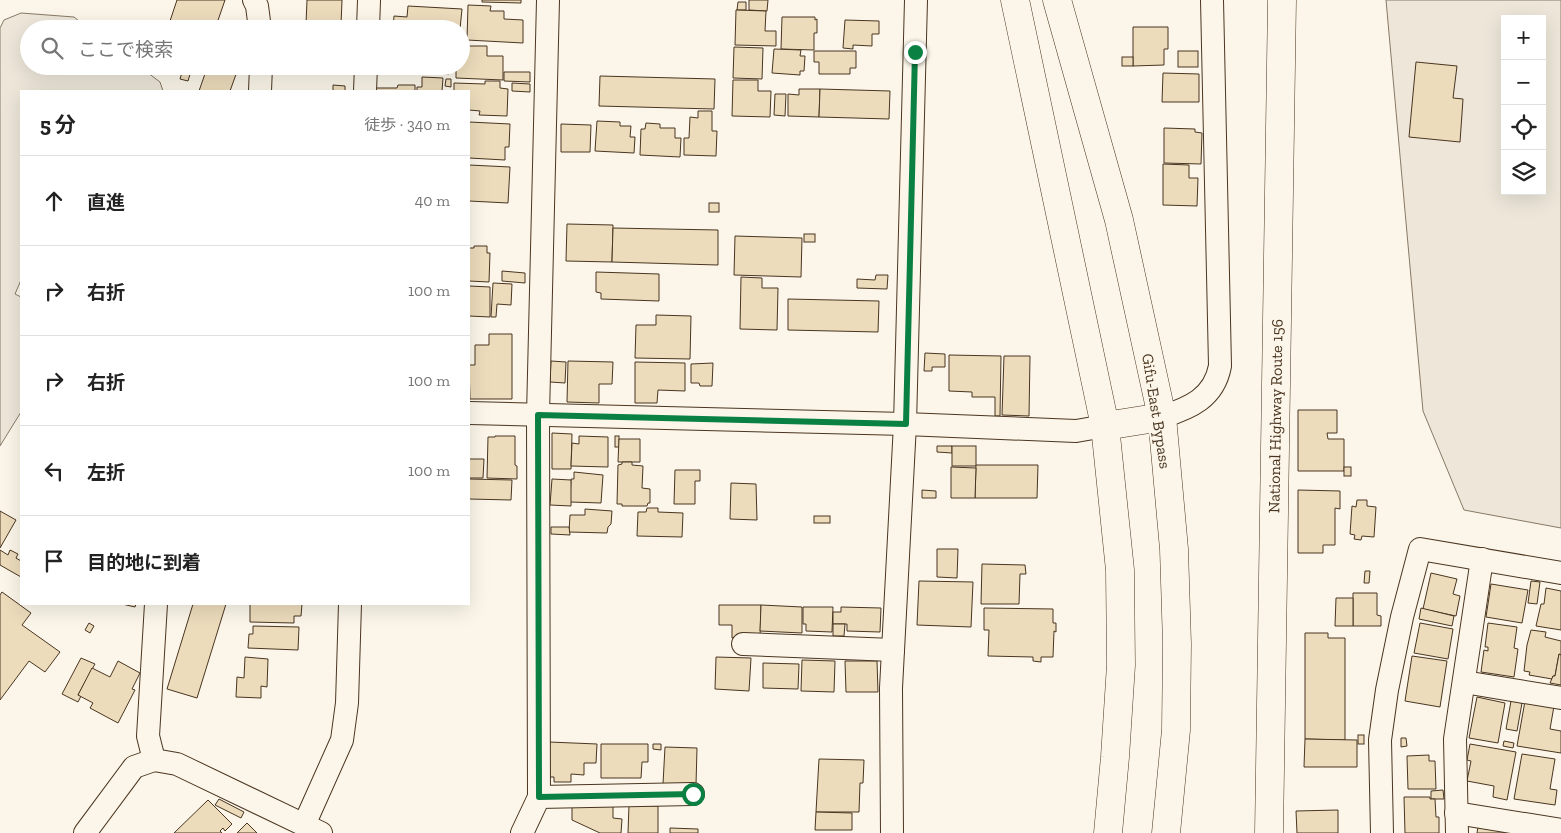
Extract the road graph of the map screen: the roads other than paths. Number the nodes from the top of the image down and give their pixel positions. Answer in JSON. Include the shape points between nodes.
{"nodes":[{"id":1,"x":254,"y":0,"type":"edge"},
{"id":2,"x":369,"y":0,"type":"edge"},
{"id":3,"x":548,"y":0,"type":"edge"},
{"id":4,"x":916,"y":0,"type":"edge"},
{"id":5,"x":1015,"y":0,"type":"edge"},
{"id":6,"x":1056,"y":0,"type":"edge"},
{"id":7,"x":1212,"y":0,"type":"edge"},
{"id":8,"x":1282,"y":0,"type":"edge"},
{"id":9,"x":259,"y":20,"type":"edge"},
{"id":10,"x":368,"y":20,"type":"edge"},
{"id":11,"x":261,"y":75,"type":"edge"},
{"id":12,"x":366,"y":75,"type":"edge"},
{"id":13,"x":260,"y":90,"type":"edge"},
{"id":14,"x":365,"y":90,"type":"edge"},
{"id":15,"x":470,"y":413,"type":"edge"},
{"id":16,"x":538,"y":415,"type":"junction"},
{"id":17,"x":1162,"y":417,"type":"junction"},
{"id":18,"x":906,"y":424,"type":"junction"},
{"id":19,"x":1105,"y":426,"type":"junction"},
{"id":20,"x":1482,"y":559,"type":"junction"},
{"id":21,"x":1561,"y":573,"type":"edge"},
{"id":22,"x":156,"y":605,"type":"edge"},
{"id":23,"x":350,"y":605,"type":"edge"},
{"id":24,"x":743,"y":644,"type":"dead end"},
{"id":25,"x":893,"y":650,"type":"junction"},
{"id":26,"x":1464,"y":682,"type":"junction"},
{"id":27,"x":1561,"y":698,"type":"edge"},
{"id":28,"x":154,"y":760,"type":"junction"},
{"id":29,"x":693,"y":794,"type":"dead end"},
{"id":30,"x":539,"y":797,"type":"junction"},
{"id":31,"x":1457,"y":823,"type":"edge"},
{"id":32,"x":313,"y":829,"type":"edge"},
{"id":33,"x":1561,"y":830,"type":"edge"},
{"id":34,"x":85,"y":833,"type":"edge"},
{"id":35,"x":522,"y":833,"type":"edge"},
{"id":36,"x":892,"y":833,"type":"edge"},
{"id":37,"x":1108,"y":833,"type":"edge"},
{"id":38,"x":1166,"y":833,"type":"edge"},
{"id":39,"x":1269,"y":833,"type":"edge"},
{"id":40,"x":1382,"y":833,"type":"edge"}],
"edges":[{"from":1,"to":9,"type":"street"},
{"from":2,"to":10,"type":"street"},
{"from":3,"to":16,"type":"street"},
{"from":4,"to":18,"type":"street"},
{"from":5,"to":19,"type":"highway"},
{"from":6,"to":17,"type":"highway","name":"Gifu-East Bypass","via":[[1119,220]]},
{"from":7,"to":17,"type":"street","via":[[1220,366],[1215,383],[1204,397],[1181,411]]},
{"from":8,"to":39,"type":"highway","name":"National Highway Route 156"},
{"from":11,"to":13,"type":"street"},
{"from":12,"to":14,"type":"street"},
{"from":15,"to":16,"type":"street"},
{"from":16,"to":18,"type":"street"},
{"from":16,"to":30,"type":"street"},
{"from":17,"to":19,"type":"highway"},
{"from":17,"to":38,"type":"highway","name":"Gifu-East Bypass","via":[[1174,549],[1177,644],[1176,730]]},
{"from":18,"to":19,"type":"street","via":[[1076,431]]},
{"from":18,"to":25,"type":"street"},
{"from":19,"to":37,"type":"highway","via":[[1120,570],[1121,666]]},
{"from":20,"to":21,"type":"street"},
{"from":20,"to":26,"type":"street"},
{"from":20,"to":40,"type":"street","via":[[1420,549],[1386,690],[1380,740]]},
{"from":22,"to":28,"type":"street","via":[[148,736]]},
{"from":23,"to":32,"type":"street","via":[[348,702],[342,740]]},
{"from":24,"to":25,"type":"street"},
{"from":25,"to":36,"type":"street"},
{"from":26,"to":27,"type":"street"},
{"from":26,"to":31,"type":"street","via":[[1455,738]]},
{"from":28,"to":32,"type":"street","via":[[177,764]]},
{"from":28,"to":34,"type":"street","via":[[134,767]]},
{"from":29,"to":30,"type":"street"},
{"from":30,"to":35,"type":"street"},
{"from":31,"to":33,"type":"street"}]}
